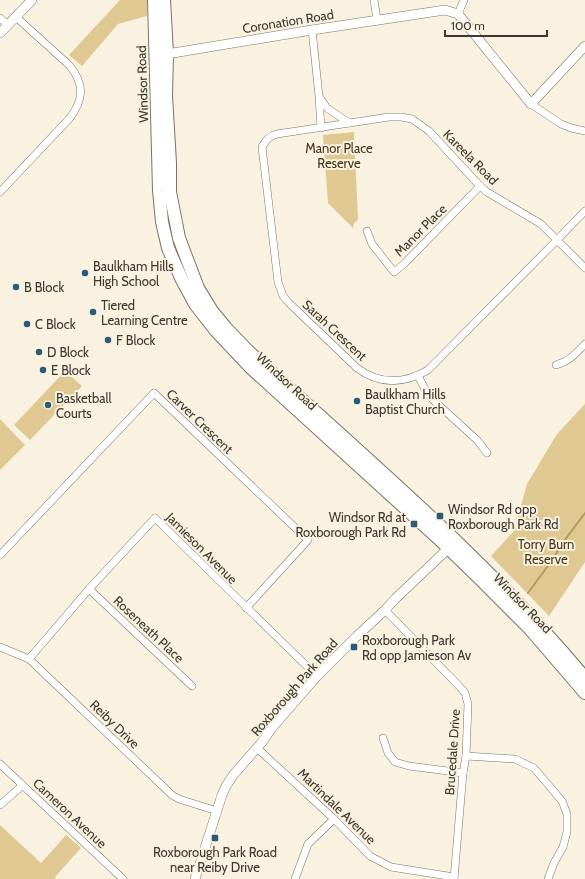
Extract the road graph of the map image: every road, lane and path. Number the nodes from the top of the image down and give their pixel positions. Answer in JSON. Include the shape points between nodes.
{"nodes":[{"id":1,"x":32,"y":0,"type":"edge"},
{"id":2,"x":154,"y":0,"type":"edge"},
{"id":3,"x":164,"y":0,"type":"edge"},
{"id":4,"x":374,"y":0,"type":"edge"},
{"id":5,"x":464,"y":0,"type":"edge"},
{"id":6,"x":458,"y":14,"type":"junction"},
{"id":7,"x":16,"y":17,"type":"junction"},
{"id":8,"x":0,"y":18,"type":"edge"},
{"id":9,"x":377,"y":20,"type":"junction"},
{"id":10,"x":8,"y":25,"type":"junction"},
{"id":11,"x":312,"y":30,"type":"junction"},
{"id":12,"x":0,"y":33,"type":"edge"},
{"id":13,"x":585,"y":46,"type":"edge"},
{"id":14,"x":161,"y":55,"type":"junction"},
{"id":15,"x":319,"y":96,"type":"junction"},
{"id":16,"x":531,"y":104,"type":"junction"},
{"id":17,"x":349,"y":123,"type":"junction"},
{"id":18,"x":321,"y":128,"type":"junction"},
{"id":19,"x":585,"y":131,"type":"edge"},
{"id":20,"x":480,"y":186,"type":"junction"},
{"id":21,"x":0,"y":192,"type":"edge"},
{"id":22,"x":585,"y":211,"type":"edge"},
{"id":23,"x":367,"y":231,"type":"dead end"},
{"id":24,"x":557,"y":240,"type":"junction"},
{"id":25,"x":585,"y":268,"type":"edge"},
{"id":26,"x":585,"y":344,"type":"edge"},
{"id":27,"x":556,"y":365,"type":"dead end"},
{"id":28,"x":418,"y":376,"type":"junction"},
{"id":29,"x":487,"y":453,"type":"dead end"},
{"id":30,"x":452,"y":544,"type":"junction"},
{"id":31,"x":0,"y":555,"type":"edge"},
{"id":32,"x":89,"y":590,"type":"junction"},
{"id":33,"x":246,"y":608,"type":"junction"},
{"id":34,"x":385,"y":610,"type":"junction"},
{"id":35,"x":0,"y":647,"type":"edge"},
{"id":36,"x":29,"y":659,"type":"junction"},
{"id":37,"x":317,"y":676,"type":"junction"},
{"id":38,"x":585,"y":678,"type":"edge"},
{"id":39,"x":192,"y":686,"type":"dead end"},
{"id":40,"x":585,"y":693,"type":"edge"},
{"id":41,"x":383,"y":738,"type":"dead end"},
{"id":42,"x":257,"y":748,"type":"junction"},
{"id":43,"x":466,"y":756,"type":"junction"},
{"id":44,"x":0,"y":764,"type":"edge"},
{"id":45,"x":463,"y":773,"type":"junction"},
{"id":46,"x":23,"y":785,"type":"junction"},
{"id":47,"x":0,"y":805,"type":"edge"},
{"id":48,"x":217,"y":811,"type":"junction"},
{"id":49,"x":334,"y":819,"type":"junction"},
{"id":50,"x":454,"y":878,"type":"edge"},
{"id":51,"x":123,"y":879,"type":"edge"},
{"id":52,"x":195,"y":879,"type":"edge"},
{"id":53,"x":294,"y":879,"type":"edge"},
{"id":54,"x":548,"y":879,"type":"edge"}],
"edges":[{"from":1,"to":7,"type":"street"},
{"from":2,"to":14,"type":"main road","name":"Windsor Road"},
{"from":3,"to":14,"type":"main road","name":"Windsor Road"},
{"from":4,"to":9,"type":"street"},
{"from":5,"to":6,"type":"street"},
{"from":6,"to":9,"type":"street","name":"Coronation Road","via":[[445,10]]},
{"from":6,"to":16,"type":"street"},
{"from":7,"to":10,"type":"street"},
{"from":7,"to":21,"type":"street","via":[[69,65],[76,74],[81,95],[79,104],[69,119]]},
{"from":8,"to":10,"type":"street"},
{"from":9,"to":11,"type":"street","name":"Coronation Road"},
{"from":10,"to":12,"type":"street"},
{"from":11,"to":14,"type":"street","name":"Coronation Road"},
{"from":11,"to":15,"type":"street"},
{"from":13,"to":16,"type":"street"},
{"from":14,"to":30,"type":"main road","name":"Windsor Road","via":[[159,190],[162,222],[168,248],[195,304],[250,367]]},
{"from":15,"to":17,"type":"street","via":[[326,108]]},
{"from":15,"to":18,"type":"street"},
{"from":16,"to":19,"type":"street","via":[[561,124]]},
{"from":17,"to":18,"type":"street","name":"Kareela Road"},
{"from":17,"to":20,"type":"street","name":"Kareela Road","via":[[401,117],[412,119],[428,131]]},
{"from":18,"to":28,"type":"street","name":"Sarah Crescent","via":[[277,134],[265,141],[262,147],[280,289],[289,303],[365,374],[395,381]]},
{"from":20,"to":23,"type":"street","name":"Manor Place","via":[[394,272],[372,244]]},
{"from":20,"to":24,"type":"street","name":"Kareela Road","via":[[541,224]]},
{"from":22,"to":24,"type":"street","name":"Sarah Crescent"},
{"from":24,"to":25,"type":"street","name":"Kareela Road"},
{"from":24,"to":28,"type":"street","name":"Sarah Crescent","via":[[428,370]]},
{"from":26,"to":27,"type":"street","via":[[573,357]]},
{"from":28,"to":29,"type":"street","via":[[432,399],[477,440]]},
{"from":30,"to":34,"type":"street","name":"Roxborough Park Road"},
{"from":30,"to":38,"type":"main road","name":"Windsor Road","via":[[487,570]]},
{"from":30,"to":40,"type":"main road","name":"Windsor Road","via":[[478,577],[530,629]]},
{"from":31,"to":33,"type":"street","name":"Carver Crescent","via":[[154,393],[308,540]]},
{"from":32,"to":33,"type":"street","name":"Jamieson Avenue","via":[[155,518]]},
{"from":32,"to":36,"type":"street","name":"Jamieson Avenue"},
{"from":32,"to":39,"type":"street","name":"Roseneath Place"},
{"from":33,"to":37,"type":"street","name":"Jamieson Avenue"},
{"from":34,"to":37,"type":"street","name":"Roxborough Park Road"},
{"from":34,"to":43,"type":"street","name":"Brucedale Drive","via":[[465,693],[468,704]]},
{"from":35,"to":36,"type":"street","name":"Reiby Drive"},
{"from":36,"to":48,"type":"street","name":"Reiby Drive","via":[[172,795]]},
{"from":37,"to":42,"type":"street","name":"Roxborough Park Road"},
{"from":41,"to":45,"type":"street","via":[[388,753],[395,762]]},
{"from":42,"to":48,"type":"street","name":"Roxborough Park Road","via":[[226,786]]},
{"from":42,"to":49,"type":"street","name":"Martindale Avenue"},
{"from":43,"to":45,"type":"street","name":"Brucedale Drive"},
{"from":43,"to":54,"type":"street","via":[[515,759],[522,762],[534,768],[562,801],[567,832]]},
{"from":44,"to":46,"type":"street","name":"Cameron Avenue"},
{"from":45,"to":50,"type":"street","name":"Brucedale Drive"},
{"from":46,"to":47,"type":"street"},
{"from":46,"to":51,"type":"street","name":"Cameron Avenue"},
{"from":48,"to":52,"type":"street","name":"Roxborough Park Road"},
{"from":49,"to":50,"type":"street","name":"Martindale Avenue","via":[[370,856],[391,866]]},
{"from":49,"to":53,"type":"street","via":[[308,844]]}]}
